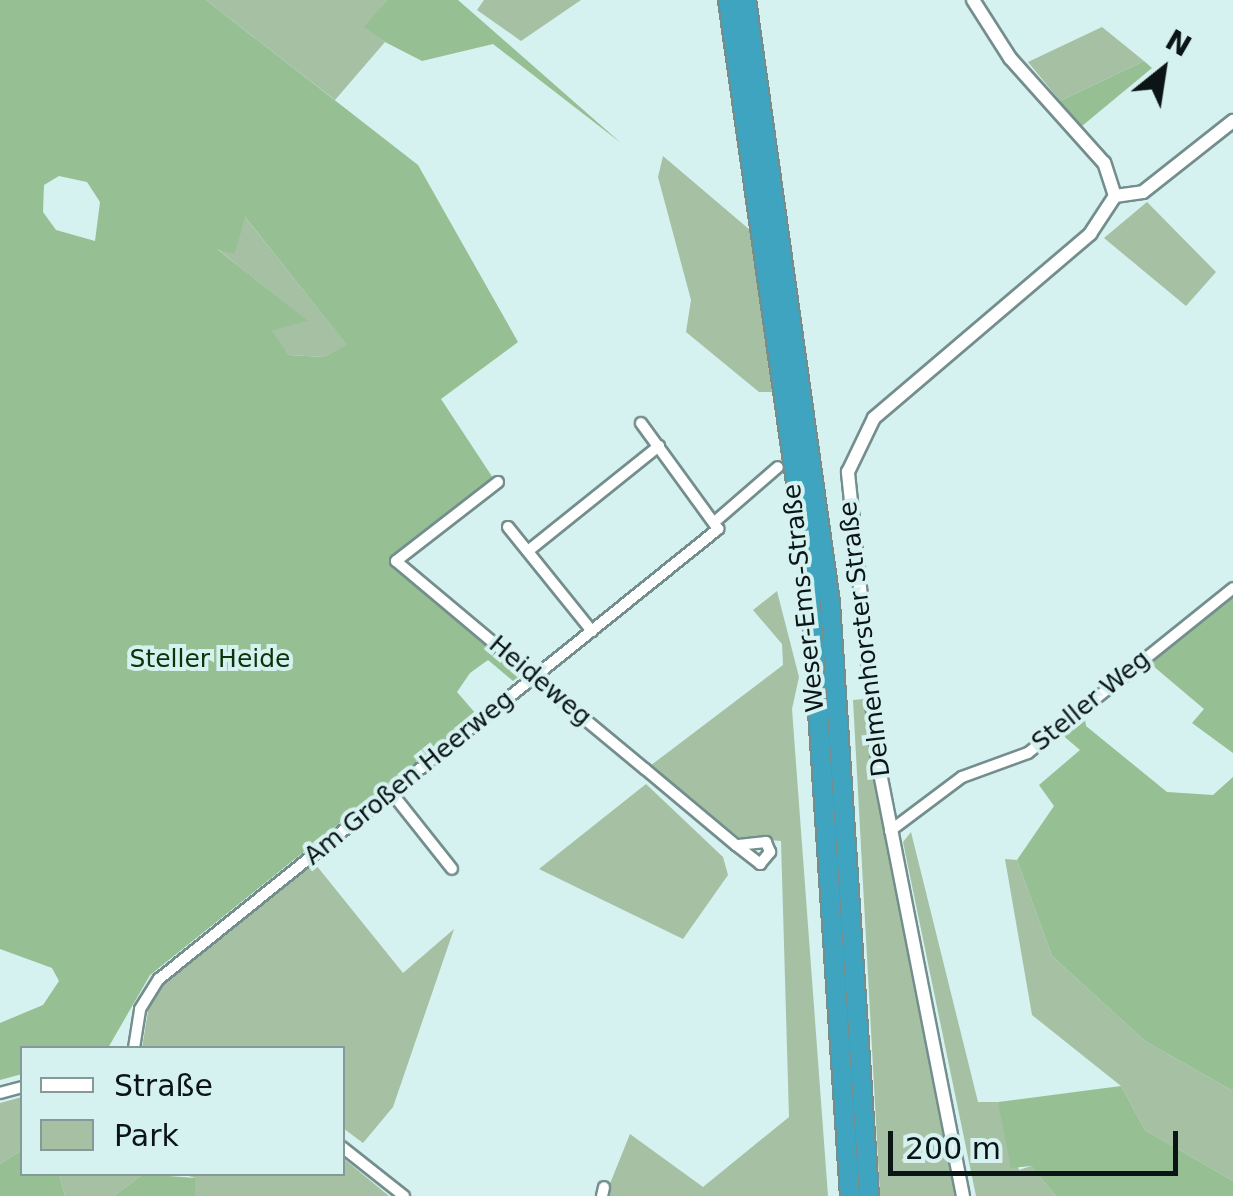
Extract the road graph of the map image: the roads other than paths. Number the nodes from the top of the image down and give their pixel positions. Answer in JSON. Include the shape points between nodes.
{"nodes":[{"id":1,"x":728,"y":0,"type":"edge"},
{"id":2,"x":746,"y":0,"type":"edge"},
{"id":3,"x":973,"y":0,"type":"edge"},
{"id":4,"x":1233,"y":120,"type":"edge"},
{"id":5,"x":1115,"y":196,"type":"junction"},
{"id":6,"x":747,"y":215,"type":"dead end"},
{"id":7,"x":767,"y":245,"type":"junction"},
{"id":8,"x":640,"y":423,"type":"dead end"},
{"id":9,"x":659,"y":446,"type":"junction"},
{"id":10,"x":778,"y":467,"type":"dead end"},
{"id":11,"x":498,"y":482,"type":"dead end"},
{"id":12,"x":718,"y":524,"type":"junction"},
{"id":13,"x":508,"y":527,"type":"dead end"},
{"id":14,"x":528,"y":551,"type":"junction"},
{"id":15,"x":1233,"y":588,"type":"edge"},
{"id":16,"x":592,"y":630,"type":"junction"},
{"id":17,"x":534,"y":677,"type":"junction"},
{"id":18,"x":391,"y":792,"type":"junction"},
{"id":19,"x":890,"y":831,"type":"junction"},
{"id":20,"x":736,"y":844,"type":"dead end"},
{"id":21,"x":452,"y":869,"type":"dead end"},
{"id":22,"x":134,"y":1046,"type":"edge"},
{"id":23,"x":345,"y":1149,"type":"edge"},
{"id":24,"x":404,"y":1196,"type":"edge"},
{"id":25,"x":850,"y":1196,"type":"edge"},
{"id":26,"x":869,"y":1196,"type":"edge"},
{"id":27,"x":963,"y":1196,"type":"edge"}],
"edges":[{"from":1,"to":7,"type":"highway","name":"Weser-Ems-Straße"},
{"from":2,"to":26,"type":"highway","name":"Weser-Ems-Straße","via":[[830,603]]},
{"from":3,"to":5,"type":"street","via":[[1010,58],[1104,163]]},
{"from":4,"to":5,"type":"street","via":[[1143,192]]},
{"from":5,"to":19,"type":"street","name":"Delmenhorster Straße","via":[[1090,234],[894,398],[853,453],[850,535]]},
{"from":6,"to":7,"type":"highway"},
{"from":7,"to":25,"type":"highway","name":"Weser-Ems-Straße","via":[[826,752]]},
{"from":8,"to":9,"type":"street"},
{"from":9,"to":12,"type":"street"},
{"from":9,"to":14,"type":"street"},
{"from":10,"to":12,"type":"street","name":"Am Großen Heerweg"},
{"from":11,"to":17,"type":"street","name":"Heideweg","via":[[396,561]]},
{"from":12,"to":16,"type":"street","name":"Am Großen Heerweg"},
{"from":13,"to":14,"type":"street"},
{"from":14,"to":16,"type":"street"},
{"from":15,"to":19,"type":"street","name":"Steller Weg","via":[[1028,753],[962,777]]},
{"from":16,"to":17,"type":"street","name":"Am Großen Heerweg"},
{"from":17,"to":18,"type":"street","name":"Am Großen Heerweg"},
{"from":17,"to":20,"type":"street","name":"Heideweg"},
{"from":18,"to":21,"type":"street"},
{"from":18,"to":22,"type":"street","name":"Am Großen Heerweg","via":[[159,979],[140,1009]]},
{"from":19,"to":27,"type":"street","name":"Delmenhorster Straße"},
{"from":23,"to":24,"type":"street"}]}
